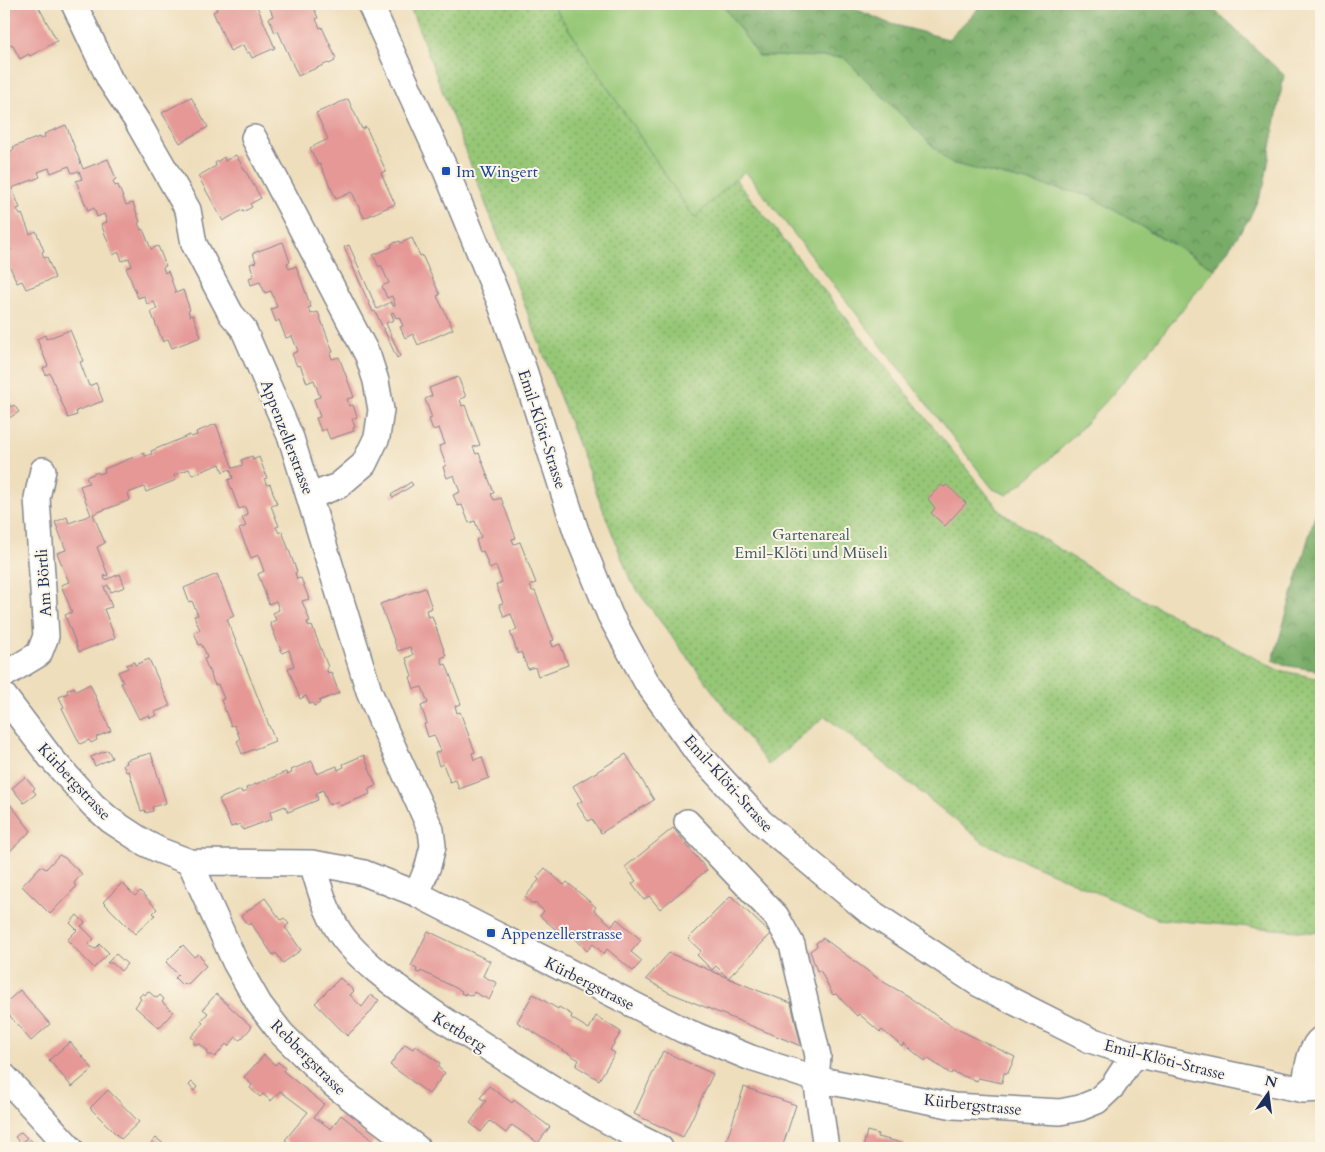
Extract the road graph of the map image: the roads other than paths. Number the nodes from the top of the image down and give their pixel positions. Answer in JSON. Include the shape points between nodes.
{"nodes":[{"id":1,"x":74,"y":4,"type":"edge"},
{"id":2,"x":370,"y":4,"type":"edge"},
{"id":3,"x":254,"y":138,"type":"dead end"},
{"id":4,"x":43,"y":470,"type":"dead end"},
{"id":5,"x":310,"y":496,"type":"junction"},
{"id":6,"x":4,"y":675,"type":"edge"},
{"id":7,"x":4,"y":696,"type":"edge"},
{"id":8,"x":687,"y":822,"type":"dead end"},
{"id":9,"x":190,"y":862,"type":"junction"},
{"id":10,"x":312,"y":863,"type":"junction"},
{"id":11,"x":417,"y":894,"type":"junction"},
{"id":12,"x":1321,"y":1039,"type":"edge"},
{"id":13,"x":1134,"y":1054,"type":"junction"},
{"id":14,"x":4,"y":1076,"type":"edge"},
{"id":15,"x":816,"y":1078,"type":"junction"},
{"id":16,"x":1312,"y":1090,"type":"edge"},
{"id":17,"x":70,"y":1148,"type":"edge"},
{"id":18,"x":417,"y":1148,"type":"edge"},
{"id":19,"x":660,"y":1148,"type":"edge"},
{"id":20,"x":826,"y":1148,"type":"edge"}],
"edges":[{"from":1,"to":5,"type":"street","name":"Appenzellerstrasse","via":[[110,80],[188,210],[194,244],[231,314],[243,328],[291,438]]},
{"from":2,"to":13,"type":"street","name":"Emil-Klöti-Strasse","via":[[446,171],[500,302],[576,531],[610,615],[646,681],[697,752],[760,822],[866,909],[979,984],[1090,1040]]},
{"from":3,"to":5,"type":"street","via":[[368,356],[381,410],[377,437],[364,464],[338,486]]},
{"from":4,"to":6,"type":"street","name":"Am Börtli","via":[[37,498],[46,636],[39,654]]},
{"from":5,"to":11,"type":"street","name":"Appenzellerstrasse","via":[[369,690],[431,830],[433,846]]},
{"from":7,"to":9,"type":"street","name":"Kürbergstrasse","via":[[51,758],[104,815],[144,843]]},
{"from":8,"to":15,"type":"street","via":[[776,916],[792,945],[818,1056]]},
{"from":9,"to":10,"type":"street","name":"Kürbergstrasse"},
{"from":9,"to":18,"type":"street","name":"Rebbergstrasse","via":[[235,962],[259,1004],[282,1034],[334,1085]]},
{"from":10,"to":11,"type":"street","name":"Kürbergstrasse","via":[[364,873]]},
{"from":10,"to":19,"type":"street","name":"Kettberg","via":[[323,900],[340,934],[356,953],[389,981],[426,1009],[558,1092]]},
{"from":11,"to":15,"type":"street","name":"Kürbergstrasse","via":[[683,1030],[751,1058]]},
{"from":12,"to":16,"type":"street","via":[[1312,1054]]},
{"from":13,"to":15,"type":"street","name":"Kürbergstrasse","via":[[1113,1086],[1097,1101],[1060,1112],[954,1106]]},
{"from":13,"to":16,"type":"street","name":"Emil-Klöti-Strasse"},
{"from":14,"to":17,"type":"street"},
{"from":15,"to":20,"type":"street"}]}
